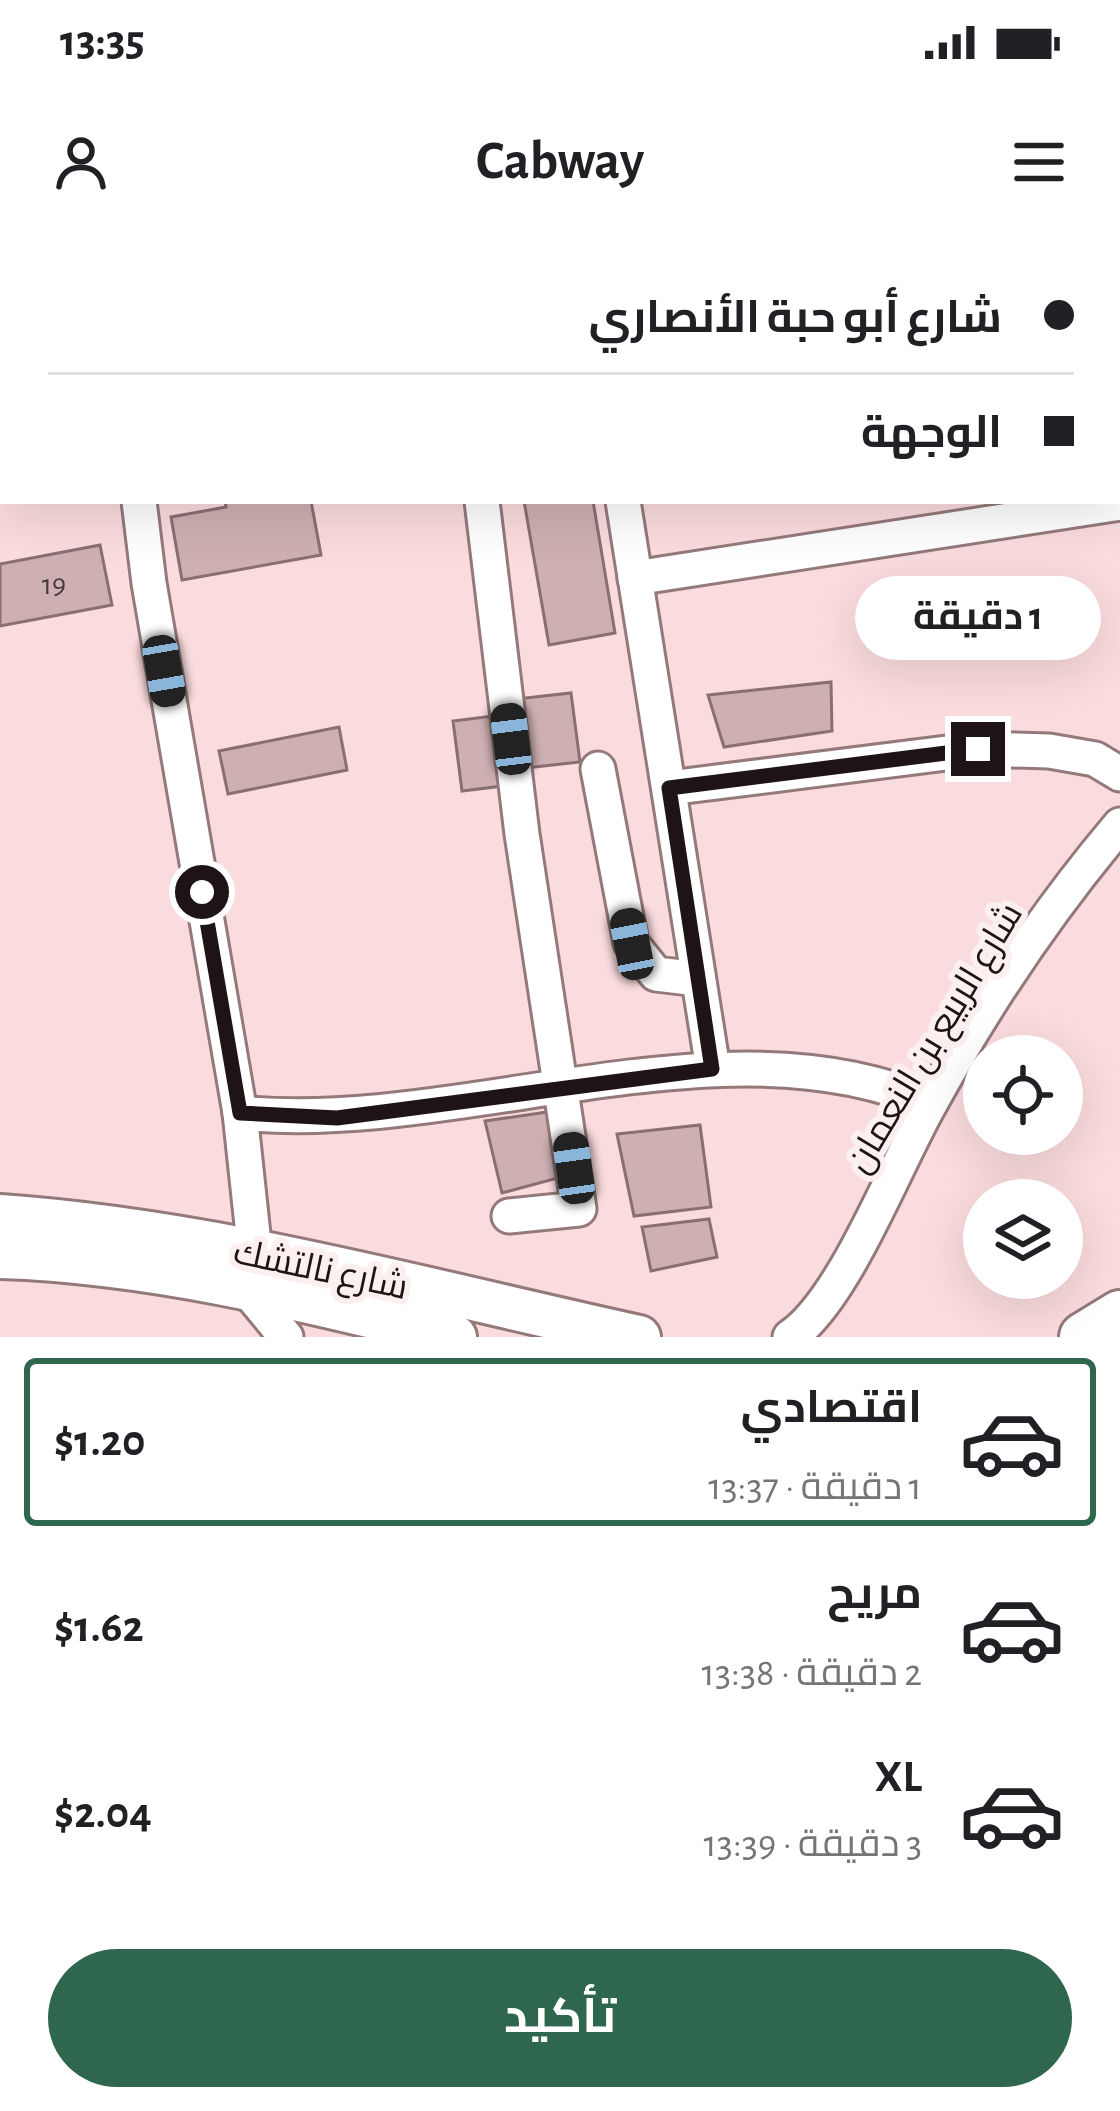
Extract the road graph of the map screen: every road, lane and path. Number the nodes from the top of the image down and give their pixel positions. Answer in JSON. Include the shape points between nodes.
{"nodes":[{"id":1,"x":146,"y":504,"type":"edge"},
{"id":2,"x":482,"y":504,"type":"edge"},
{"id":3,"x":623,"y":504,"type":"edge"},
{"id":4,"x":1107,"y":504,"type":"edge"},
{"id":5,"x":635,"y":578,"type":"junction"},
{"id":6,"x":598,"y":769,"type":"dead end"},
{"id":7,"x":1120,"y":775,"type":"edge"},
{"id":8,"x":669,"y":788,"type":"junction"},
{"id":9,"x":1120,"y":825,"type":"edge"},
{"id":10,"x":698,"y":979,"type":"junction"},
{"id":11,"x":712,"y":1069,"type":"junction"},
{"id":12,"x":562,"y":1089,"type":"junction"},
{"id":13,"x":930,"y":1103,"type":"junction"},
{"id":14,"x":240,"y":1113,"type":"junction"},
{"id":15,"x":0,"y":1216,"type":"edge"},
{"id":16,"x":509,"y":1216,"type":"dead end"},
{"id":17,"x":0,"y":1257,"type":"edge"},
{"id":18,"x":249,"y":1269,"type":"junction"},
{"id":19,"x":828,"y":1300,"type":"junction"},
{"id":20,"x":1120,"y":1315,"type":"edge"},
{"id":21,"x":286,"y":1337,"type":"edge"},
{"id":22,"x":455,"y":1337,"type":"edge"},
{"id":23,"x":639,"y":1337,"type":"edge"},
{"id":24,"x":790,"y":1337,"type":"edge"},
{"id":25,"x":829,"y":1337,"type":"edge"},
{"id":26,"x":1084,"y":1337,"type":"edge"}],
"edges":[{"from":1,"to":14,"type":"street","via":[[149,583]]},
{"from":2,"to":12,"type":"street"},
{"from":3,"to":5,"type":"street"},
{"from":4,"to":5,"type":"street"},
{"from":5,"to":8,"type":"street"},
{"from":6,"to":10,"type":"street","via":[[632,944],[656,974]]},
{"from":7,"to":8,"type":"street","via":[[1095,759],[978,749]]},
{"from":8,"to":10,"type":"street"},
{"from":9,"to":13,"type":"street","name":"شارع الربيع بن النعمان","via":[[1011,972]]},
{"from":10,"to":11,"type":"street"},
{"from":11,"to":12,"type":"street"},
{"from":11,"to":13,"type":"street","via":[[822,1072]]},
{"from":12,"to":14,"type":"street","via":[[337,1118]]},
{"from":12,"to":16,"type":"street","via":[[579,1209]]},
{"from":13,"to":19,"type":"street","name":"شارع الربيع بن النعمان"},
{"from":14,"to":18,"type":"street"},
{"from":15,"to":18,"type":"main road","name":"شارع نالتشك","via":[[70,1221]]},
{"from":17,"to":18,"type":"main road","name":"شارع نالتشك"},
{"from":18,"to":21,"type":"street"},
{"from":18,"to":22,"type":"main road","name":"شارع نالتشك"},
{"from":18,"to":23,"type":"main road","name":"شارع نالتشك"},
{"from":19,"to":24,"type":"street","name":"شارع الربيع بن النعمان"},
{"from":19,"to":25,"type":"street","name":"شارع الربيع بن النعمان"},
{"from":20,"to":26,"type":"highway"}]}
